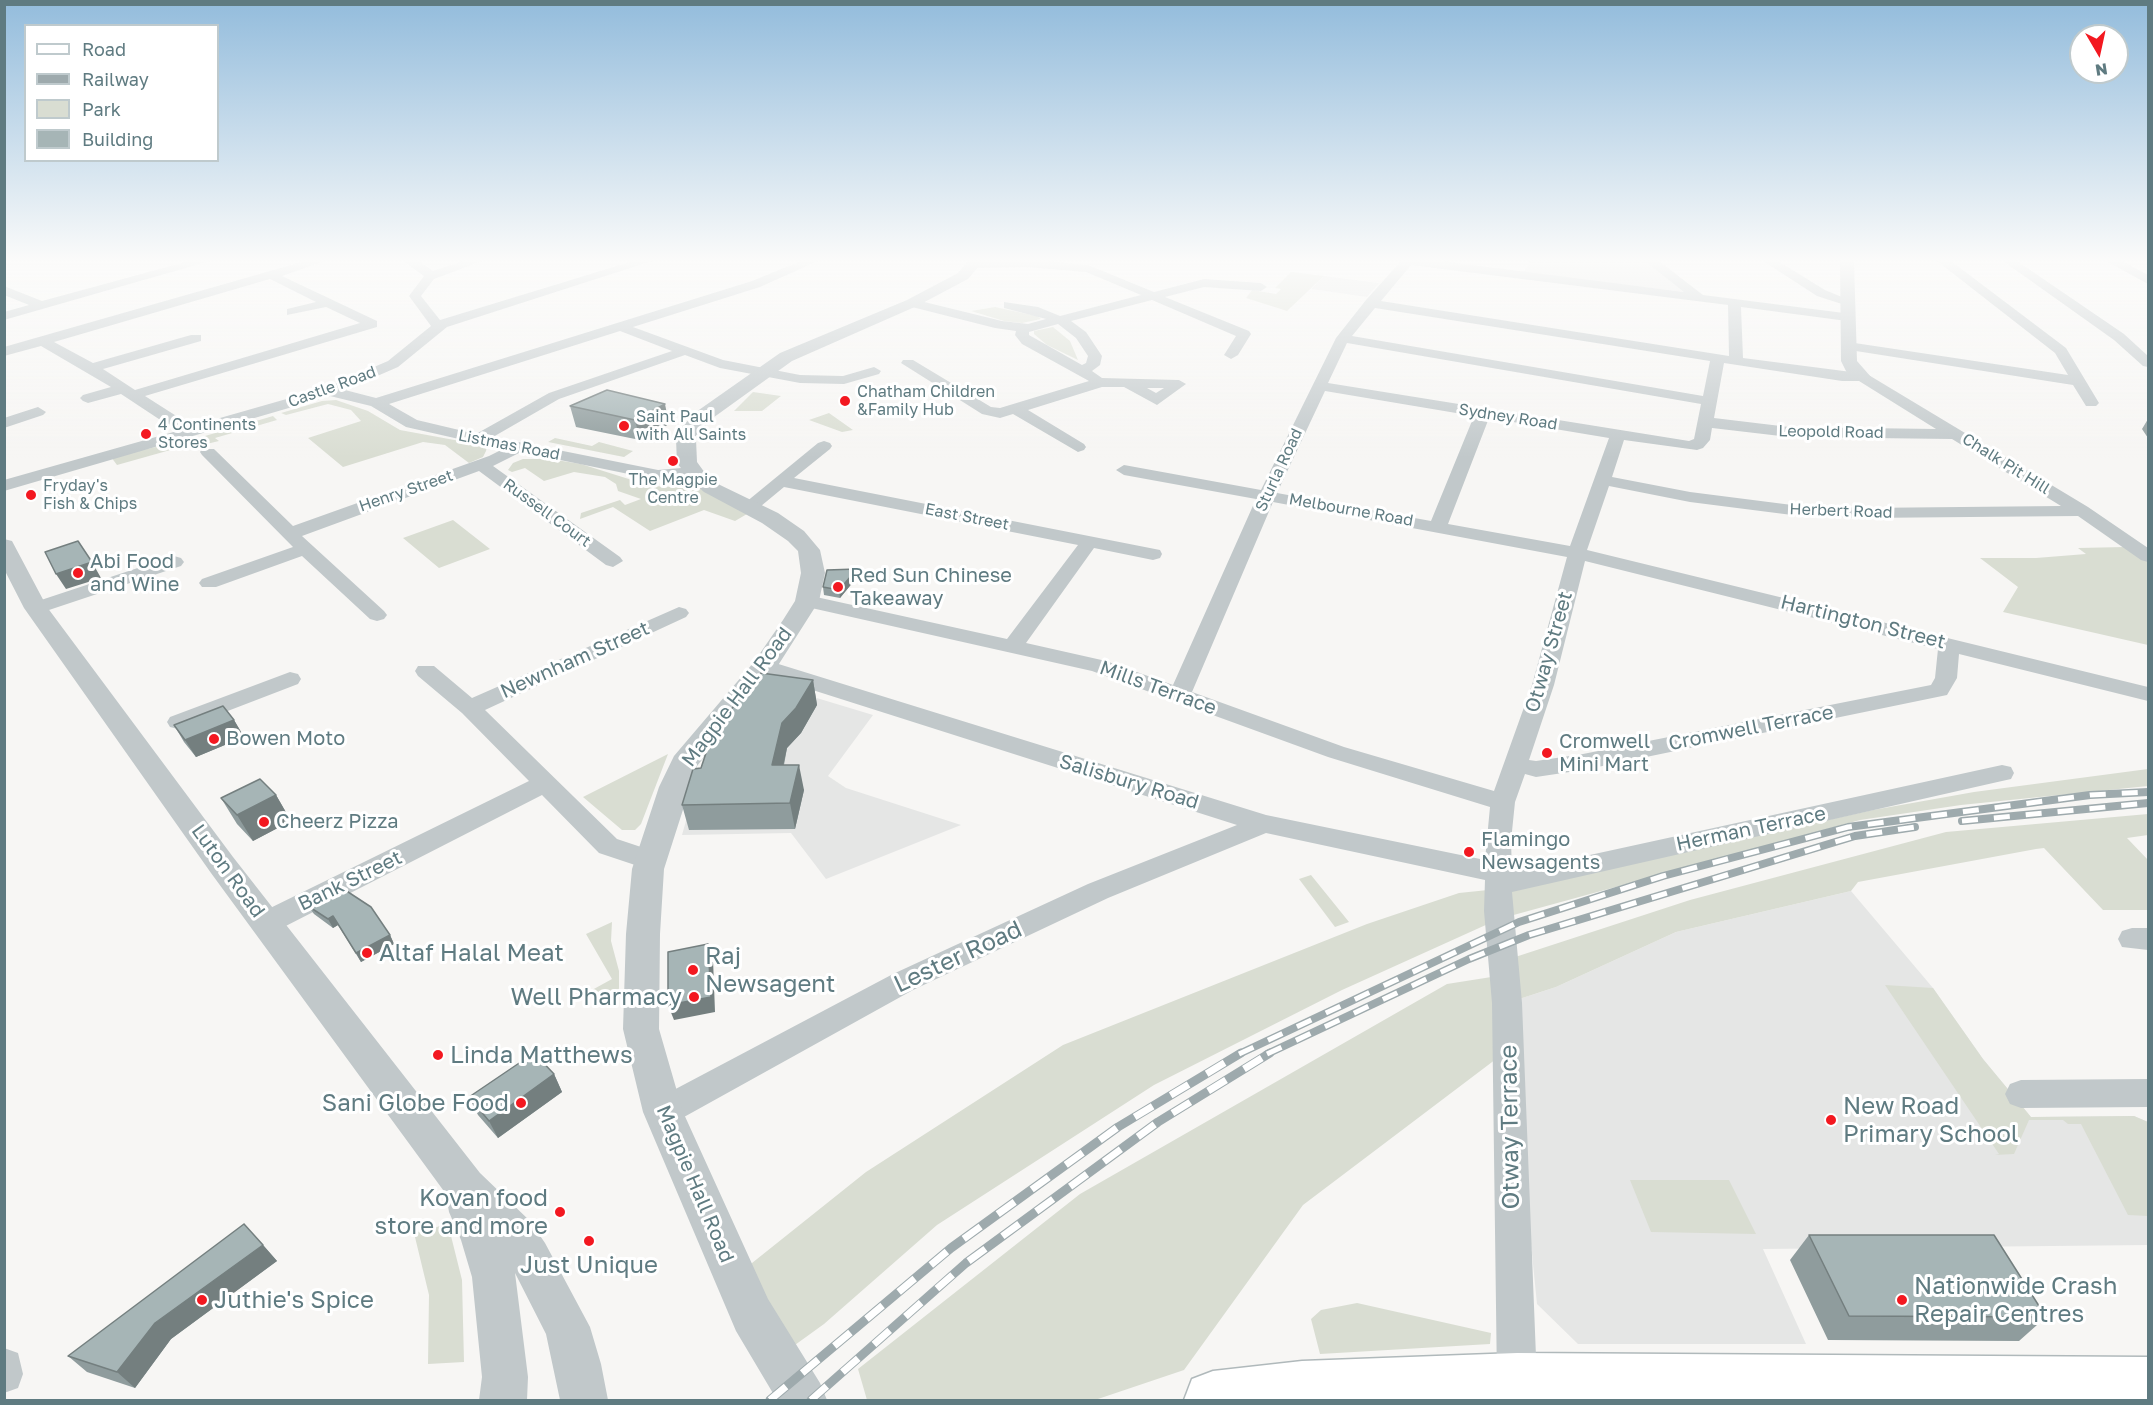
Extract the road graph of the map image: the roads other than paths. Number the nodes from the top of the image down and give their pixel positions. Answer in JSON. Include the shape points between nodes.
{"nodes":[{"id":1,"x":438,"y":326,"type":"edge"},
{"id":2,"x":93,"y":327,"type":"edge"},
{"id":3,"x":363,"y":327,"type":"edge"},
{"id":4,"x":622,"y":327,"type":"joint"},
{"id":5,"x":855,"y":327,"type":"edge"},
{"id":6,"x":1012,"y":327,"type":"edge"},
{"id":7,"x":1031,"y":327,"type":"edge"},
{"id":8,"x":1069,"y":327,"type":"edge"},
{"id":9,"x":1226,"y":327,"type":"edge"},
{"id":10,"x":1352,"y":327,"type":"edge"},
{"id":11,"x":1519,"y":327,"type":"edge"},
{"id":12,"x":1735,"y":327,"type":"edge"},
{"id":13,"x":1848,"y":327,"type":"edge"},
{"id":14,"x":2029,"y":327,"type":"edge"},
{"id":15,"x":2104,"y":327,"type":"edge"},
{"id":16,"x":1023,"y":328,"type":"junction"},
{"id":17,"x":2119,"y":337,"type":"junction"},
{"id":18,"x":196,"y":338,"type":"dead end"},
{"id":19,"x":1343,"y":338,"type":"junction"},
{"id":20,"x":2139,"y":339,"type":"dead end"},
{"id":21,"x":43,"y":341,"type":"junction"},
{"id":22,"x":1848,"y":346,"type":"junction"},
{"id":23,"x":687,"y":350,"type":"junction"},
{"id":24,"x":4,"y":352,"type":"edge"},
{"id":25,"x":1231,"y":355,"type":"dead end"},
{"id":26,"x":1718,"y":358,"type":"junction"},
{"id":27,"x":1736,"y":361,"type":"junction"},
{"id":28,"x":908,"y":363,"type":"dead end"},
{"id":29,"x":2148,"y":363,"type":"edge"},
{"id":30,"x":91,"y":368,"type":"junction"},
{"id":31,"x":1084,"y":370,"type":"junction"},
{"id":32,"x":874,"y":371,"type":"dead end"},
{"id":33,"x":764,"y":373,"type":"junction"},
{"id":34,"x":1862,"y":377,"type":"junction"},
{"id":35,"x":2078,"y":381,"type":"junction"},
{"id":36,"x":1097,"y":382,"type":"junction"},
{"id":37,"x":1128,"y":383,"type":"dead end"},
{"id":38,"x":1318,"y":386,"type":"junction"},
{"id":39,"x":330,"y":391,"type":"junction"},
{"id":40,"x":128,"y":392,"type":"junction"},
{"id":41,"x":88,"y":398,"type":"dead end"},
{"id":42,"x":1708,"y":400,"type":"junction"},
{"id":43,"x":376,"y":403,"type":"junction"},
{"id":44,"x":2091,"y":403,"type":"dead end"},
{"id":45,"x":1016,"y":410,"type":"junction"},
{"id":46,"x":38,"y":412,"type":"dead end"},
{"id":47,"x":1483,"y":412,"type":"junction"},
{"id":48,"x":1704,"y":422,"type":"junction"},
{"id":49,"x":4,"y":423,"type":"edge"},
{"id":50,"x":191,"y":433,"type":"junction"},
{"id":51,"x":1957,"y":434,"type":"junction"},
{"id":52,"x":1618,"y":435,"type":"junction"},
{"id":53,"x":478,"y":439,"type":"junction"},
{"id":54,"x":824,"y":446,"type":"dead end"},
{"id":55,"x":519,"y":447,"type":"junction"},
{"id":56,"x":1078,"y":447,"type":"dead end"},
{"id":57,"x":208,"y":452,"type":"dead end"},
{"id":58,"x":481,"y":465,"type":"junction"},
{"id":59,"x":1124,"y":470,"type":"dead end"},
{"id":60,"x":693,"y":472,"type":"junction"},
{"id":61,"x":1603,"y":480,"type":"junction"},
{"id":62,"x":781,"y":481,"type":"junction"},
{"id":63,"x":4,"y":486,"type":"edge"},
{"id":64,"x":1267,"y":495,"type":"junction"},
{"id":65,"x":748,"y":507,"type":"junction"},
{"id":66,"x":2082,"y":511,"type":"junction"},
{"id":67,"x":1438,"y":526,"type":"junction"},
{"id":68,"x":292,"y":533,"type":"junction"},
{"id":69,"x":1090,"y":541,"type":"junction"},
{"id":70,"x":4,"y":546,"type":"edge"},
{"id":71,"x":305,"y":549,"type":"junction"},
{"id":72,"x":1577,"y":553,"type":"junction"},
{"id":73,"x":1153,"y":554,"type":"dead end"},
{"id":74,"x":2148,"y":556,"type":"edge"},
{"id":75,"x":613,"y":561,"type":"dead end"},
{"id":76,"x":174,"y":562,"type":"dead end"},
{"id":77,"x":209,"y":583,"type":"dead end"},
{"id":78,"x":807,"y":601,"type":"junction"},
{"id":79,"x":36,"y":608,"type":"junction"},
{"id":80,"x":679,"y":613,"type":"dead end"},
{"id":81,"x":377,"y":615,"type":"dead end"},
{"id":82,"x":1949,"y":643,"type":"junction"},
{"id":83,"x":1014,"y":645,"type":"junction"},
{"id":84,"x":764,"y":667,"type":"junction"},
{"id":85,"x":426,"y":671,"type":"dead end"},
{"id":86,"x":290,"y":679,"type":"dead end"},
{"id":87,"x":2148,"y":693,"type":"edge"},
{"id":88,"x":1179,"y":696,"type":"junction"},
{"id":89,"x":470,"y":708,"type":"junction"},
{"id":90,"x":178,"y":722,"type":"edge"},
{"id":91,"x":1514,"y":764,"type":"junction"},
{"id":92,"x":2002,"y":773,"type":"dead end"},
{"id":93,"x":545,"y":783,"type":"junction"},
{"id":94,"x":1503,"y":802,"type":"junction"},
{"id":95,"x":1264,"y":824,"type":"junction"},
{"id":96,"x":650,"y":860,"type":"junction"},
{"id":97,"x":1499,"y":877,"type":"junction"},
{"id":98,"x":266,"y":923,"type":"junction"},
{"id":99,"x":2148,"y":1093,"type":"edge"},
{"id":100,"x":2021,"y":1094,"type":"dead end"},
{"id":101,"x":663,"y":1112,"type":"junction"},
{"id":102,"x":465,"y":1187,"type":"junction"},
{"id":103,"x":4,"y":1367,"type":"edge"},
{"id":104,"x":4,"y":1374,"type":"edge"},
{"id":105,"x":1517,"y":1382,"type":"junction"},
{"id":106,"x":2148,"y":1386,"type":"edge"},
{"id":107,"x":503,"y":1401,"type":"edge"},
{"id":108,"x":584,"y":1401,"type":"edge"},
{"id":109,"x":803,"y":1401,"type":"edge"},
{"id":110,"x":1213,"y":1401,"type":"edge"}],
"edges":[{"from":1,"to":39,"type":"street","name":"Castle Road","via":[[393,364]]},
{"from":2,"to":21,"type":"street"},
{"from":3,"to":40,"type":"street"},
{"from":4,"to":23,"type":"street"},
{"from":4,"to":43,"type":"street"},
{"from":5,"to":33,"type":"street","via":[[796,351]]},
{"from":6,"to":16,"type":"street"},
{"from":7,"to":16,"type":"street"},
{"from":8,"to":31,"type":"street","via":[[1093,350],[1095,363]]},
{"from":9,"to":25,"type":"street","via":[[1244,334]]},
{"from":10,"to":19,"type":"street","name":"Sturla Road"},
{"from":11,"to":26,"type":"street"},
{"from":12,"to":27,"type":"street"},
{"from":13,"to":22,"type":"street"},
{"from":14,"to":35,"type":"street","via":[[2061,351]]},
{"from":15,"to":17,"type":"street"},
{"from":16,"to":31,"type":"street","via":[[1026,340]]},
{"from":17,"to":20,"type":"street"},
{"from":17,"to":29,"type":"street"},
{"from":18,"to":30,"type":"street"},
{"from":19,"to":38,"type":"street","name":"Sturla Road"},
{"from":19,"to":42,"type":"street"},
{"from":21,"to":24,"type":"street"},
{"from":21,"to":30,"type":"street"},
{"from":22,"to":34,"type":"street","via":[[1850,366]]},
{"from":22,"to":35,"type":"street"},
{"from":23,"to":33,"type":"street","via":[[720,364]]},
{"from":23,"to":53,"type":"street","via":[[554,396]]},
{"from":26,"to":27,"type":"street"},
{"from":26,"to":42,"type":"street"},
{"from":27,"to":34,"type":"street"},
{"from":28,"to":45,"type":"street","via":[[987,411]]},
{"from":30,"to":40,"type":"street"},
{"from":31,"to":36,"type":"street","via":[[1095,376]]},
{"from":32,"to":33,"type":"street","via":[[844,380],[811,381]]},
{"from":33,"to":60,"type":"street","via":[[703,416],[690,430],[686,456]]},
{"from":34,"to":51,"type":"street","name":"Chalk Pit Hill"},
{"from":35,"to":44,"type":"street"},
{"from":36,"to":37,"type":"street"},
{"from":36,"to":45,"type":"street"},
{"from":38,"to":47,"type":"street","name":"Sydney Road"},
{"from":38,"to":64,"type":"street","name":"Sturla Road"},
{"from":39,"to":43,"type":"street","name":"Listmas Road"},
{"from":39,"to":50,"type":"street","name":"Castle Road"},
{"from":40,"to":41,"type":"street"},
{"from":40,"to":50,"type":"street"},
{"from":42,"to":48,"type":"street"},
{"from":43,"to":53,"type":"street","name":"Listmas Road","via":[[412,424]]},
{"from":45,"to":56,"type":"street"},
{"from":46,"to":49,"type":"street"},
{"from":47,"to":52,"type":"street","name":"Sydney Road"},
{"from":47,"to":67,"type":"street"},
{"from":48,"to":51,"type":"street","name":"Leopold Road","via":[[1789,432]]},
{"from":48,"to":52,"type":"street","name":"Sydney Road","via":[[1702,441],[1697,445]]},
{"from":50,"to":63,"type":"street","name":"Castle Road"},
{"from":51,"to":66,"type":"street","name":"Chalk Pit Hill"},
{"from":52,"to":61,"type":"street","name":"Otway Street"},
{"from":53,"to":55,"type":"street","name":"Listmas Road"},
{"from":54,"to":62,"type":"street"},
{"from":55,"to":58,"type":"street","name":"Henry Street"},
{"from":55,"to":60,"type":"street","name":"Listmas Road","via":[[658,475]]},
{"from":57,"to":68,"type":"street"},
{"from":58,"to":68,"type":"street","name":"Henry Street"},
{"from":58,"to":75,"type":"street","name":"Russell Court"},
{"from":59,"to":64,"type":"street","name":"Melbourne Road"},
{"from":60,"to":65,"type":"street","name":"Magpie Hall Road","via":[[711,488]]},
{"from":61,"to":66,"type":"street","name":"Herbert Road","via":[[1690,497],[1792,510]]},
{"from":61,"to":72,"type":"street","name":"Otway Street"},
{"from":62,"to":65,"type":"street"},
{"from":62,"to":69,"type":"street","name":"East Street"},
{"from":64,"to":67,"type":"street","name":"Melbourne Road"},
{"from":64,"to":88,"type":"street","name":"Sturla Road"},
{"from":65,"to":78,"type":"street","name":"Magpie Hall Road","via":[[789,531],[809,550],[813,573]]},
{"from":66,"to":74,"type":"street","name":"Chalk Pit Hill"},
{"from":67,"to":72,"type":"street","name":"Melbourne Road"},
{"from":68,"to":71,"type":"street"},
{"from":69,"to":73,"type":"street","name":"East Street"},
{"from":69,"to":83,"type":"street"},
{"from":70,"to":79,"type":"street","name":"Luton Road"},
{"from":71,"to":77,"type":"street"},
{"from":71,"to":81,"type":"street"},
{"from":72,"to":82,"type":"street","name":"Hartington Street"},
{"from":72,"to":91,"type":"street","name":"Otway Street","via":[[1543,685]]},
{"from":76,"to":79,"type":"street"},
{"from":78,"to":83,"type":"street","name":"Mills Terrace"},
{"from":78,"to":84,"type":"street","name":"Magpie Hall Road"},
{"from":79,"to":98,"type":"street","name":"Luton Road"},
{"from":80,"to":89,"type":"street","name":"Newnham Street"},
{"from":82,"to":87,"type":"street","name":"Hartington Street"},
{"from":82,"to":91,"type":"street","name":"Cromwell Terrace","via":[[1946,678],[1939,690],[1583,762],[1536,769]]},
{"from":83,"to":88,"type":"street","name":"Mills Terrace","via":[[1098,666]]},
{"from":84,"to":95,"type":"street","name":"Salisbury Road"},
{"from":84,"to":96,"type":"street","name":"Magpie Hall Road","via":[[684,763]]},
{"from":85,"to":89,"type":"street","name":"Newnham Street"},
{"from":86,"to":90,"type":"street"},
{"from":88,"to":94,"type":"street","name":"Mills Terrace","via":[[1336,752]]},
{"from":89,"to":93,"type":"street","name":"Newnham Street"},
{"from":91,"to":94,"type":"street","name":"Otway Street"},
{"from":92,"to":97,"type":"street","name":"Herman Terrace","via":[[1512,882]]},
{"from":93,"to":96,"type":"street","name":"Newnham Street","via":[[608,846]]},
{"from":93,"to":98,"type":"street","name":"Bank Street"},
{"from":94,"to":97,"type":"street","name":"Otway Street"},
{"from":95,"to":97,"type":"street","name":"Salisbury Road"},
{"from":95,"to":101,"type":"street","name":"Lester Road","via":[[1098,891],[903,982]]},
{"from":96,"to":101,"type":"street","name":"Magpie Hall Road","via":[[643,934],[641,1029]]},
{"from":97,"to":105,"type":"street","name":"Otway Terrace","via":[[1498,911],[1507,1003]]},
{"from":98,"to":102,"type":"street","name":"Luton Road"},
{"from":99,"to":100,"type":"street"},
{"from":101,"to":109,"type":"street","name":"Magpie Hall Road","via":[[752,1315]]},
{"from":102,"to":107,"type":"street","name":"Luton Road","via":[[494,1277],[505,1377]]},
{"from":102,"to":108,"type":"street","name":"Luton Road","via":[[515,1236],[545,1284],[567,1327]]},
{"from":103,"to":104,"type":"street"},
{"from":105,"to":106,"type":"main road"},
{"from":105,"to":110,"type":"main road","via":[[1302,1390]]}]}
